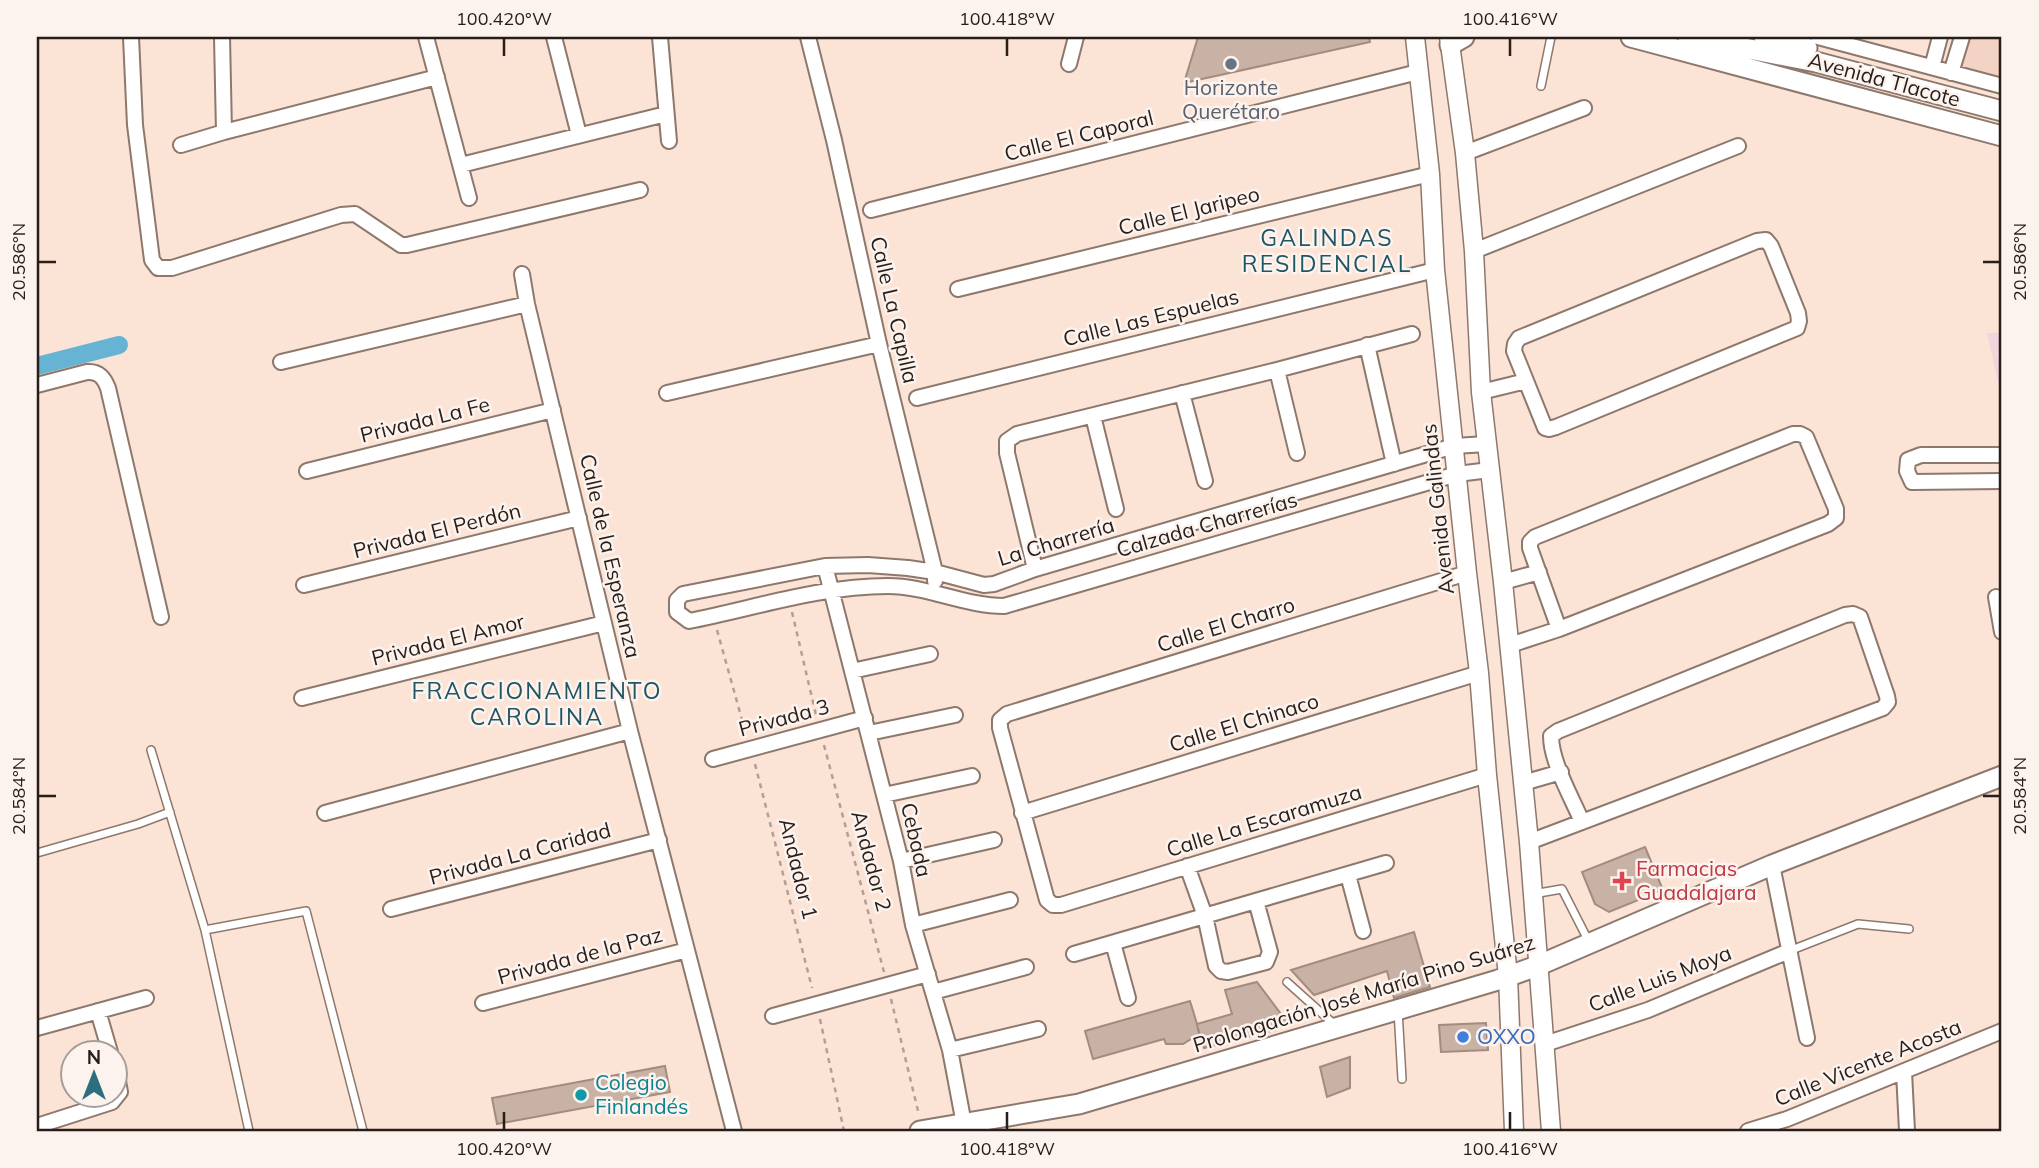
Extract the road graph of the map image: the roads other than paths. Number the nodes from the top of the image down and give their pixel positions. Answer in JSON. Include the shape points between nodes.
{"nodes":[{"id":1,"x":131,"y":37,"type":"edge"},
{"id":2,"x":222,"y":37,"type":"edge"},
{"id":3,"x":426,"y":37,"type":"edge"},
{"id":4,"x":554,"y":37,"type":"edge"},
{"id":5,"x":660,"y":37,"type":"edge"},
{"id":6,"x":808,"y":37,"type":"edge"},
{"id":7,"x":1076,"y":37,"type":"edge"},
{"id":8,"x":1415,"y":37,"type":"edge"},
{"id":9,"x":1550,"y":37,"type":"edge"},
{"id":10,"x":1631,"y":37,"type":"edge"},
{"id":11,"x":1686,"y":37,"type":"edge"},
{"id":12,"x":1764,"y":37,"type":"edge"},
{"id":13,"x":1818,"y":37,"type":"edge"},
{"id":14,"x":1940,"y":37,"type":"edge"},
{"id":15,"x":1962,"y":37,"type":"edge"},
{"id":16,"x":1454,"y":39,"type":"edge"},
{"id":17,"x":1069,"y":64,"type":"dead end"},
{"id":18,"x":1932,"y":67,"type":"junction"},
{"id":19,"x":1419,"y":72,"type":"junction"},
{"id":20,"x":1951,"y":73,"type":"junction"},
{"id":21,"x":437,"y":77,"type":"junction"},
{"id":22,"x":1541,"y":86,"type":"dead end"},
{"id":23,"x":2002,"y":86,"type":"edge"},
{"id":24,"x":2002,"y":97,"type":"edge"},
{"id":25,"x":1584,"y":108,"type":"dead end"},
{"id":26,"x":2002,"y":111,"type":"edge"},
{"id":27,"x":667,"y":114,"type":"junction"},
{"id":28,"x":2002,"y":122,"type":"edge"},
{"id":29,"x":224,"y":132,"type":"junction"},
{"id":30,"x":579,"y":135,"type":"junction"},
{"id":31,"x":2002,"y":136,"type":"edge"},
{"id":32,"x":669,"y":141,"type":"dead end"},
{"id":33,"x":181,"y":145,"type":"dead end"},
{"id":34,"x":1738,"y":146,"type":"dead end"},
{"id":35,"x":1465,"y":153,"type":"junction"},
{"id":36,"x":461,"y":165,"type":"junction"},
{"id":37,"x":1430,"y":174,"type":"junction"},
{"id":38,"x":640,"y":190,"type":"dead end"},
{"id":39,"x":469,"y":198,"type":"dead end"},
{"id":40,"x":872,"y":210,"type":"dead end"},
{"id":41,"x":1474,"y":251,"type":"junction"},
{"id":42,"x":1435,"y":270,"type":"junction"},
{"id":43,"x":522,"y":274,"type":"dead end"},
{"id":44,"x":958,"y":289,"type":"dead end"},
{"id":45,"x":527,"y":304,"type":"junction"},
{"id":46,"x":1412,"y":334,"type":"dead end"},
{"id":47,"x":879,"y":344,"type":"junction"},
{"id":48,"x":1367,"y":345,"type":"junction"},
{"id":49,"x":281,"y":362,"type":"dead end"},
{"id":50,"x":1277,"y":370,"type":"junction"},
{"id":51,"x":1526,"y":381,"type":"junction"},
{"id":52,"x":37,"y":385,"type":"edge"},
{"id":53,"x":1481,"y":392,"type":"junction"},
{"id":54,"x":667,"y":393,"type":"dead end"},
{"id":55,"x":1182,"y":393,"type":"junction"},
{"id":56,"x":918,"y":398,"type":"dead end"},
{"id":57,"x":553,"y":410,"type":"junction"},
{"id":58,"x":1093,"y":416,"type":"junction"},
{"id":59,"x":1487,"y":444,"type":"junction"},
{"id":60,"x":1454,"y":446,"type":"junction"},
{"id":61,"x":1297,"y":453,"type":"dead end"},
{"id":62,"x":2002,"y":454,"type":"edge"},
{"id":63,"x":1394,"y":464,"type":"junction"},
{"id":64,"x":1490,"y":470,"type":"junction"},
{"id":65,"x":307,"y":471,"type":"dead end"},
{"id":66,"x":1457,"y":474,"type":"junction"},
{"id":67,"x":1205,"y":481,"type":"dead end"},
{"id":68,"x":2002,"y":481,"type":"edge"},
{"id":69,"x":1116,"y":509,"type":"dead end"},
{"id":70,"x":579,"y":518,"type":"junction"},
{"id":71,"x":825,"y":566,"type":"junction"},
{"id":72,"x":1035,"y":569,"type":"junction"},
{"id":73,"x":934,"y":572,"type":"junction"},
{"id":74,"x":1539,"y":572,"type":"junction"},
{"id":75,"x":1466,"y":573,"type":"junction"},
{"id":76,"x":1503,"y":582,"type":"junction"},
{"id":77,"x":304,"y":585,"type":"dead end"},
{"id":78,"x":830,"y":590,"type":"junction"},
{"id":79,"x":936,"y":593,"type":"junction"},
{"id":80,"x":1996,"y":597,"type":"dead end"},
{"id":81,"x":161,"y":617,"type":"dead end"},
{"id":82,"x":604,"y":623,"type":"junction"},
{"id":83,"x":1559,"y":629,"type":"junction"},
{"id":84,"x":2002,"y":632,"type":"edge"},
{"id":85,"x":1510,"y":645,"type":"junction"},
{"id":86,"x":930,"y":654,"type":"dead end"},
{"id":87,"x":852,"y":671,"type":"junction"},
{"id":88,"x":1479,"y":673,"type":"junction"},
{"id":89,"x":302,"y":698,"type":"dead end"},
{"id":90,"x":955,"y":715,"type":"dead end"},
{"id":91,"x":865,"y":718,"type":"junction"},
{"id":92,"x":629,"y":730,"type":"junction"},
{"id":93,"x":869,"y":733,"type":"junction"},
{"id":94,"x":151,"y":750,"type":"dead end"},
{"id":95,"x":713,"y":759,"type":"dead end"},
{"id":96,"x":1561,"y":772,"type":"junction"},
{"id":97,"x":1487,"y":775,"type":"junction"},
{"id":98,"x":972,"y":776,"type":"dead end"},
{"id":99,"x":2002,"y":776,"type":"edge"},
{"id":100,"x":1523,"y":783,"type":"junction"},
{"id":101,"x":884,"y":795,"type":"junction"},
{"id":102,"x":170,"y":812,"type":"junction"},
{"id":103,"x":325,"y":813,"type":"dead end"},
{"id":104,"x":1022,"y":813,"type":"junction"},
{"id":105,"x":1582,"y":822,"type":"junction"},
{"id":106,"x":659,"y":840,"type":"junction"},
{"id":107,"x":994,"y":840,"type":"dead end"},
{"id":108,"x":1529,"y":842,"type":"junction"},
{"id":109,"x":37,"y":853,"type":"edge"},
{"id":110,"x":901,"y":861,"type":"junction"},
{"id":111,"x":1386,"y":863,"type":"dead end"},
{"id":112,"x":1772,"y":865,"type":"junction"},
{"id":113,"x":1187,"y":866,"type":"junction"},
{"id":114,"x":1348,"y":875,"type":"junction"},
{"id":115,"x":1533,"y":894,"type":"junction"},
{"id":116,"x":1010,"y":900,"type":"dead end"},
{"id":117,"x":1256,"y":901,"type":"junction"},
{"id":118,"x":391,"y":909,"type":"dead end"},
{"id":119,"x":1205,"y":916,"type":"junction"},
{"id":120,"x":913,"y":925,"type":"junction"},
{"id":121,"x":1909,"y":929,"type":"dead end"},
{"id":122,"x":205,"y":930,"type":"junction"},
{"id":123,"x":1363,"y":931,"type":"dead end"},
{"id":124,"x":1113,"y":943,"type":"junction"},
{"id":125,"x":1590,"y":943,"type":"junction"},
{"id":126,"x":687,"y":950,"type":"junction"},
{"id":127,"x":1789,"y":951,"type":"junction"},
{"id":128,"x":1074,"y":954,"type":"dead end"},
{"id":129,"x":1537,"y":965,"type":"junction"},
{"id":130,"x":1026,"y":967,"type":"dead end"},
{"id":131,"x":928,"y":974,"type":"junction"},
{"id":132,"x":1508,"y":976,"type":"junction"},
{"id":133,"x":1287,"y":982,"type":"dead end"},
{"id":134,"x":933,"y":992,"type":"junction"},
{"id":135,"x":146,"y":998,"type":"dead end"},
{"id":136,"x":1129,"y":998,"type":"dead end"},
{"id":137,"x":483,"y":1003,"type":"dead end"},
{"id":138,"x":1398,"y":1010,"type":"junction"},
{"id":139,"x":98,"y":1011,"type":"junction"},
{"id":140,"x":773,"y":1016,"type":"dead end"},
{"id":141,"x":37,"y":1028,"type":"edge"},
{"id":142,"x":1338,"y":1028,"type":"junction"},
{"id":143,"x":1038,"y":1029,"type":"dead end"},
{"id":144,"x":2002,"y":1031,"type":"edge"},
{"id":145,"x":106,"y":1038,"type":"edge"},
{"id":146,"x":1807,"y":1038,"type":"dead end"},
{"id":147,"x":1545,"y":1044,"type":"junction"},
{"id":148,"x":950,"y":1051,"type":"junction"},
{"id":149,"x":1904,"y":1072,"type":"junction"},
{"id":150,"x":1402,"y":1079,"type":"dead end"},
{"id":151,"x":93,"y":1108,"type":"edge"},
{"id":152,"x":964,"y":1124,"type":"junction"},
{"id":153,"x":1787,"y":1125,"type":"edge"},
{"id":154,"x":37,"y":1126,"type":"edge"},
{"id":155,"x":249,"y":1131,"type":"edge"},
{"id":156,"x":363,"y":1131,"type":"edge"},
{"id":157,"x":734,"y":1131,"type":"edge"},
{"id":158,"x":922,"y":1131,"type":"edge"},
{"id":159,"x":1514,"y":1131,"type":"edge"},
{"id":160,"x":1551,"y":1131,"type":"edge"},
{"id":161,"x":1748,"y":1131,"type":"edge"},
{"id":162,"x":1907,"y":1131,"type":"edge"}],
"edges":[{"from":1,"to":38,"type":"street","via":[[135,125],[152,260],[159,268],[172,268],[341,215],[355,214],[407,245]]},
{"from":2,"to":29,"type":"street"},
{"from":3,"to":21,"type":"street"},
{"from":4,"to":30,"type":"street"},
{"from":5,"to":27,"type":"street"},
{"from":6,"to":47,"type":"street","name":"Calle La Capilla"},
{"from":7,"to":17,"type":"street"},
{"from":8,"to":19,"type":"street","name":"Avenida Galindas"},
{"from":9,"to":22,"type":"lane"},
{"from":10,"to":31,"type":"main road","name":"Avenida Tlacote"},
{"from":11,"to":26,"type":"main road","name":"Avenida Tlacote","via":[[1816,61]]},
{"from":11,"to":28,"type":"main road"},
{"from":12,"to":24,"type":"main road"},
{"from":13,"to":18,"type":"street"},
{"from":14,"to":18,"type":"street"},
{"from":15,"to":20,"type":"street"},
{"from":16,"to":35,"type":"street"},
{"from":18,"to":20,"type":"street"},
{"from":19,"to":37,"type":"street","name":"Avenida Galindas"},
{"from":19,"to":40,"type":"street","name":"Calle El Caporal"},
{"from":20,"to":23,"type":"street"},
{"from":21,"to":29,"type":"street"},
{"from":21,"to":36,"type":"street"},
{"from":25,"to":35,"type":"street"},
{"from":27,"to":30,"type":"street"},
{"from":27,"to":32,"type":"street"},
{"from":29,"to":33,"type":"street"},
{"from":30,"to":36,"type":"street"},
{"from":34,"to":41,"type":"street"},
{"from":35,"to":41,"type":"street"},
{"from":36,"to":39,"type":"street"},
{"from":37,"to":42,"type":"street","name":"Avenida Galindas"},
{"from":37,"to":44,"type":"street","name":"Calle El Jaripeo"},
{"from":41,"to":53,"type":"street"},
{"from":42,"to":56,"type":"street","name":"Calle Las Espuelas"},
{"from":42,"to":60,"type":"street","name":"Avenida Galindas"},
{"from":43,"to":45,"type":"street","name":"Calle de la Esperanza"},
{"from":45,"to":49,"type":"street"},
{"from":45,"to":57,"type":"street","name":"Calle de la Esperanza"},
{"from":46,"to":48,"type":"street"},
{"from":47,"to":54,"type":"street"},
{"from":47,"to":73,"type":"street","name":"Calle La Capilla"},
{"from":48,"to":50,"type":"street"},
{"from":48,"to":63,"type":"street"},
{"from":50,"to":55,"type":"street"},
{"from":50,"to":61,"type":"street"},
{"from":51,"to":51,"type":"street","via":[[1549,429],[1797,327],[1800,321],[1770,246],[1766,240],[1757,241],[1519,338],[1514,351]]},
{"from":51,"to":53,"type":"street"},
{"from":52,"to":81,"type":"street","via":[[87,372],[104,378]]},
{"from":53,"to":59,"type":"street"},
{"from":55,"to":58,"type":"street"},
{"from":55,"to":67,"type":"street"},
{"from":57,"to":65,"type":"street","name":"Privada La Fe"},
{"from":57,"to":70,"type":"street","name":"Calle de la Esperanza"},
{"from":58,"to":69,"type":"street"},
{"from":58,"to":72,"type":"street","via":[[1017,434],[1007,441]]},
{"from":59,"to":60,"type":"street","name":"La Charrería"},
{"from":59,"to":64,"type":"street"},
{"from":60,"to":63,"type":"street","name":"La Charrería"},
{"from":60,"to":66,"type":"street","name":"Avenida Galindas"},
{"from":62,"to":68,"type":"street","via":[[1921,455],[1908,460],[1907,471],[1912,482]]},
{"from":63,"to":72,"type":"street","name":"La Charrería"},
{"from":64,"to":66,"type":"street","name":"Calzada Charrerías"},
{"from":64,"to":76,"type":"street"},
{"from":66,"to":75,"type":"street","name":"Avenida Galindas"},
{"from":66,"to":79,"type":"street","name":"Calzada Charrerías","via":[[1004,606]]},
{"from":70,"to":77,"type":"street","name":"Privada El Perdón"},
{"from":70,"to":82,"type":"street","name":"Calle de la Esperanza"},
{"from":71,"to":73,"type":"street","name":"La Charrería"},
{"from":71,"to":78,"type":"street","name":"Cebada"},
{"from":71,"to":78,"type":"street","name":"La Charrería","via":[[682,594],[677,612],[689,621]]},
{"from":72,"to":73,"type":"street","name":"La Charrería","via":[[984,585]]},
{"from":73,"to":79,"type":"street","name":"Calle La Capilla"},
{"from":74,"to":76,"type":"street"},
{"from":74,"to":83,"type":"street"},
{"from":74,"to":83,"type":"street","via":[[1530,548],[1535,537],[1793,434],[1806,437],[1836,509],[1836,518],[1828,524]]},
{"from":75,"to":88,"type":"street","name":"Avenida Galindas"},
{"from":75,"to":104,"type":"street","name":"Calle El Charro","via":[[1007,714],[1000,720],[1000,728]]},
{"from":76,"to":85,"type":"street"},
{"from":78,"to":79,"type":"street","name":"Calzada Charrerías","via":[[891,586]]},
{"from":78,"to":87,"type":"street","name":"Cebada"},
{"from":80,"to":84,"type":"street"},
{"from":82,"to":89,"type":"street","name":"Privada El Amor"},
{"from":82,"to":92,"type":"street","name":"Calle de la Esperanza"},
{"from":83,"to":85,"type":"street"},
{"from":85,"to":100,"type":"street"},
{"from":86,"to":87,"type":"street"},
{"from":87,"to":91,"type":"street","name":"Cebada"},
{"from":88,"to":97,"type":"street","name":"Avenida Galindas"},
{"from":88,"to":104,"type":"street","name":"Calle El Chinaco"},
{"from":90,"to":93,"type":"street"},
{"from":91,"to":93,"type":"street","name":"Cebada"},
{"from":91,"to":95,"type":"street","name":"Privada 3"},
{"from":92,"to":103,"type":"street"},
{"from":92,"to":106,"type":"street","name":"Calle de la Esperanza"},
{"from":93,"to":101,"type":"street","name":"Cebada"},
{"from":94,"to":102,"type":"lane"},
{"from":96,"to":100,"type":"street"},
{"from":96,"to":105,"type":"street"},
{"from":96,"to":105,"type":"street","via":[[1551,745],[1551,736],[1558,731],[1844,615],[1860,617],[1887,696],[1883,708]]},
{"from":97,"to":113,"type":"street","name":"Calle La Escaramuza"},
{"from":97,"to":132,"type":"street","name":"Avenida Galindas"},
{"from":98,"to":101,"type":"street"},
{"from":99,"to":112,"type":"main road","name":"Prolongación José María Pino Suárez"},
{"from":100,"to":108,"type":"street"},
{"from":101,"to":110,"type":"street","name":"Cebada"},
{"from":102,"to":109,"type":"lane"},
{"from":102,"to":122,"type":"lane"},
{"from":104,"to":113,"type":"street","name":"Calle La Escaramuza","via":[[1047,900],[1053,905]]},
{"from":105,"to":108,"type":"street"},
{"from":106,"to":118,"type":"street","name":"Privada La Caridad"},
{"from":106,"to":126,"type":"street","name":"Calle de la Esperanza"},
{"from":107,"to":110,"type":"street"},
{"from":108,"to":115,"type":"street"},
{"from":110,"to":120,"type":"street","name":"Cebada"},
{"from":111,"to":114,"type":"street"},
{"from":112,"to":125,"type":"main road","name":"Prolongación José María Pino Suárez"},
{"from":112,"to":127,"type":"street"},
{"from":113,"to":119,"type":"street"},
{"from":114,"to":117,"type":"street"},
{"from":114,"to":123,"type":"street"},
{"from":115,"to":125,"type":"lane","via":[[1562,889]]},
{"from":115,"to":129,"type":"street"},
{"from":116,"to":120,"type":"street"},
{"from":117,"to":119,"type":"street"},
{"from":117,"to":119,"type":"street","via":[[1270,952],[1266,961],[1221,971]]},
{"from":119,"to":124,"type":"street"},
{"from":120,"to":131,"type":"street","name":"Cebada"},
{"from":121,"to":127,"type":"lane","via":[[1858,924]]},
{"from":122,"to":155,"type":"lane"},
{"from":122,"to":156,"type":"lane","via":[[306,911]]},
{"from":124,"to":128,"type":"street"},
{"from":124,"to":136,"type":"street"},
{"from":125,"to":129,"type":"main road","name":"Prolongación José María Pino Suárez"},
{"from":126,"to":137,"type":"street","name":"Privada de la Paz"},
{"from":126,"to":157,"type":"street","name":"Calle de la Esperanza"},
{"from":127,"to":146,"type":"street"},
{"from":127,"to":147,"type":"street","name":"Calle Luis Moya","via":[[1648,1010]]},
{"from":129,"to":132,"type":"main road","name":"Prolongación José María Pino Suárez"},
{"from":129,"to":147,"type":"street"},
{"from":130,"to":134,"type":"street"},
{"from":131,"to":134,"type":"street","name":"Cebada"},
{"from":131,"to":140,"type":"street"},
{"from":132,"to":138,"type":"main road","name":"Prolongación José María Pino Suárez"},
{"from":132,"to":159,"type":"street","name":"Avenida Galindas"},
{"from":133,"to":142,"type":"lane"},
{"from":134,"to":148,"type":"street","name":"Cebada"},
{"from":135,"to":139,"type":"street"},
{"from":138,"to":142,"type":"main road","name":"Prolongación José María Pino Suárez"},
{"from":138,"to":150,"type":"lane"},
{"from":139,"to":141,"type":"street"},
{"from":139,"to":145,"type":"street"},
{"from":142,"to":152,"type":"main road","name":"Prolongación José María Pino Suárez","via":[[1079,1104]]},
{"from":143,"to":148,"type":"street"},
{"from":144,"to":149,"type":"street","name":"Calle Vicente Acosta"},
{"from":147,"to":160,"type":"street"},
{"from":148,"to":152,"type":"street","name":"Cebada"},
{"from":149,"to":153,"type":"street","name":"Calle Vicente Acosta"},
{"from":149,"to":162,"type":"street"},
{"from":151,"to":154,"type":"street"},
{"from":152,"to":158,"type":"main road","name":"Prolongación José María Pino Suárez"},
{"from":153,"to":161,"type":"street","name":"Calle Vicente Acosta"}]}
